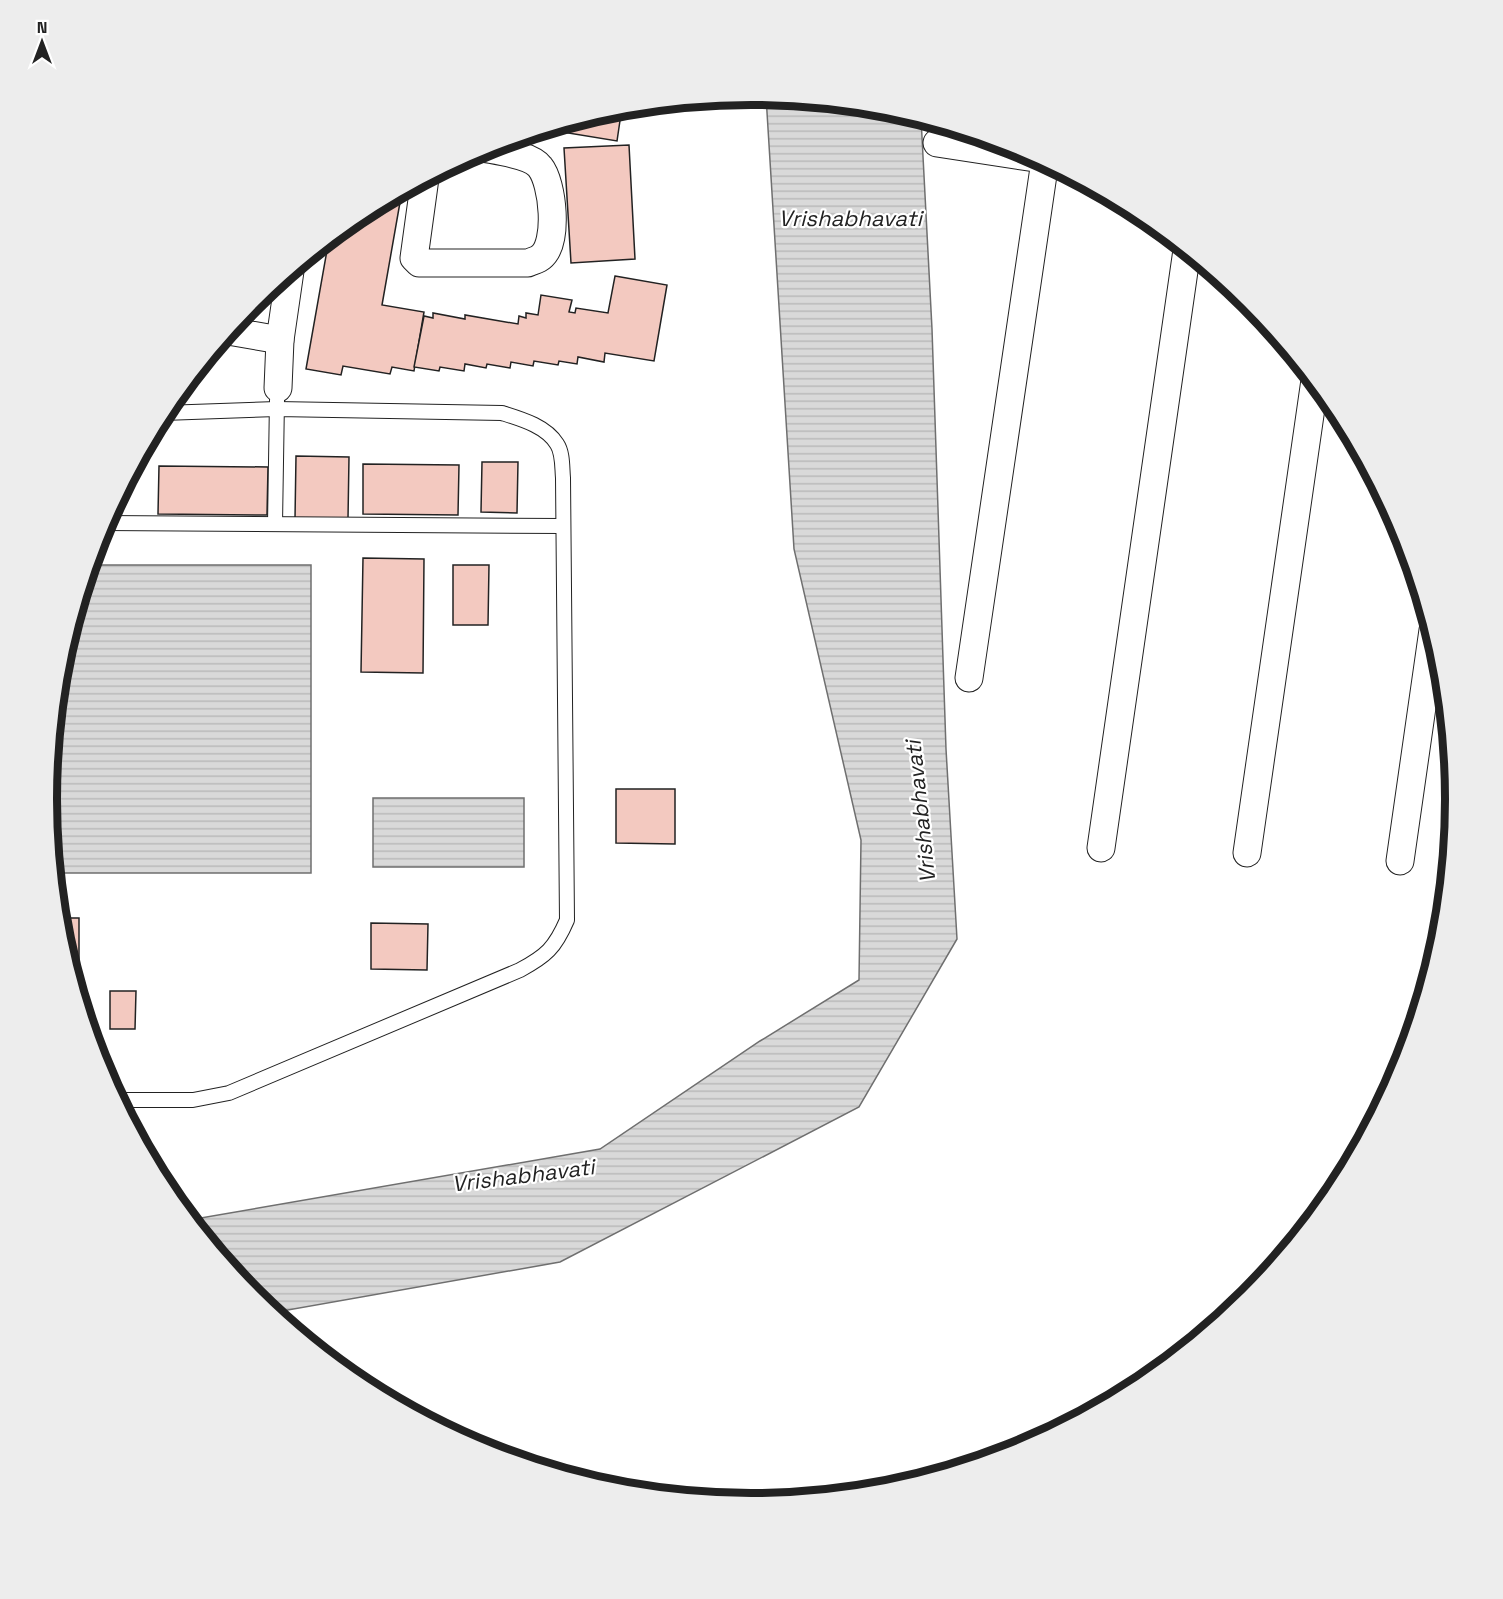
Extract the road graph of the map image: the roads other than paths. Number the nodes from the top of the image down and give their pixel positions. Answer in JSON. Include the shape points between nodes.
{"nodes":[{"id":1,"x":938,"y":143,"type":"dead end"},
{"id":2,"x":501,"y":152,"type":"edge"},
{"id":3,"x":1006,"y":154,"type":"edge"},
{"id":4,"x":1043,"y":170,"type":"edge"},
{"id":5,"x":424,"y":188,"type":"edge"},
{"id":6,"x":1186,"y":258,"type":"edge"},
{"id":7,"x":288,"y":282,"type":"edge"},
{"id":8,"x":238,"y":333,"type":"edge"},
{"id":9,"x":280,"y":340,"type":"junction"},
{"id":10,"x":1313,"y":392,"type":"edge"},
{"id":11,"x":277,"y":398,"type":"junction"},
{"id":12,"x":176,"y":411,"type":"edge"},
{"id":13,"x":115,"y":523,"type":"edge"},
{"id":14,"x":275,"y":524,"type":"junction"},
{"id":15,"x":564,"y":526,"type":"junction"},
{"id":16,"x":1430,"y":652,"type":"edge"},
{"id":17,"x":969,"y":678,"type":"dead end"},
{"id":18,"x":1101,"y":848,"type":"dead end"},
{"id":19,"x":1247,"y":853,"type":"dead end"},
{"id":20,"x":1400,"y":861,"type":"dead end"},
{"id":21,"x":126,"y":1100,"type":"edge"}],
"edges":[{"from":1,"to":3,"type":"street"},
{"from":2,"to":5,"type":"street","via":[[531,159],[546,176],[551,197],[551,238],[543,257],[528,263],[419,263],[414,258]]},
{"from":4,"to":17,"type":"street"},
{"from":6,"to":18,"type":"street"},
{"from":7,"to":9,"type":"street"},
{"from":8,"to":9,"type":"street"},
{"from":9,"to":11,"type":"street"},
{"from":10,"to":19,"type":"street"},
{"from":11,"to":12,"type":"lane"},
{"from":11,"to":14,"type":"lane"},
{"from":11,"to":15,"type":"lane","via":[[502,413],[521,418],[543,430],[557,444],[564,477]]},
{"from":13,"to":14,"type":"lane"},
{"from":14,"to":15,"type":"lane"},
{"from":15,"to":21,"type":"lane","via":[[567,920],[558,942],[544,957],[520,970],[229,1094],[193,1100]]},
{"from":16,"to":20,"type":"street"}]}
